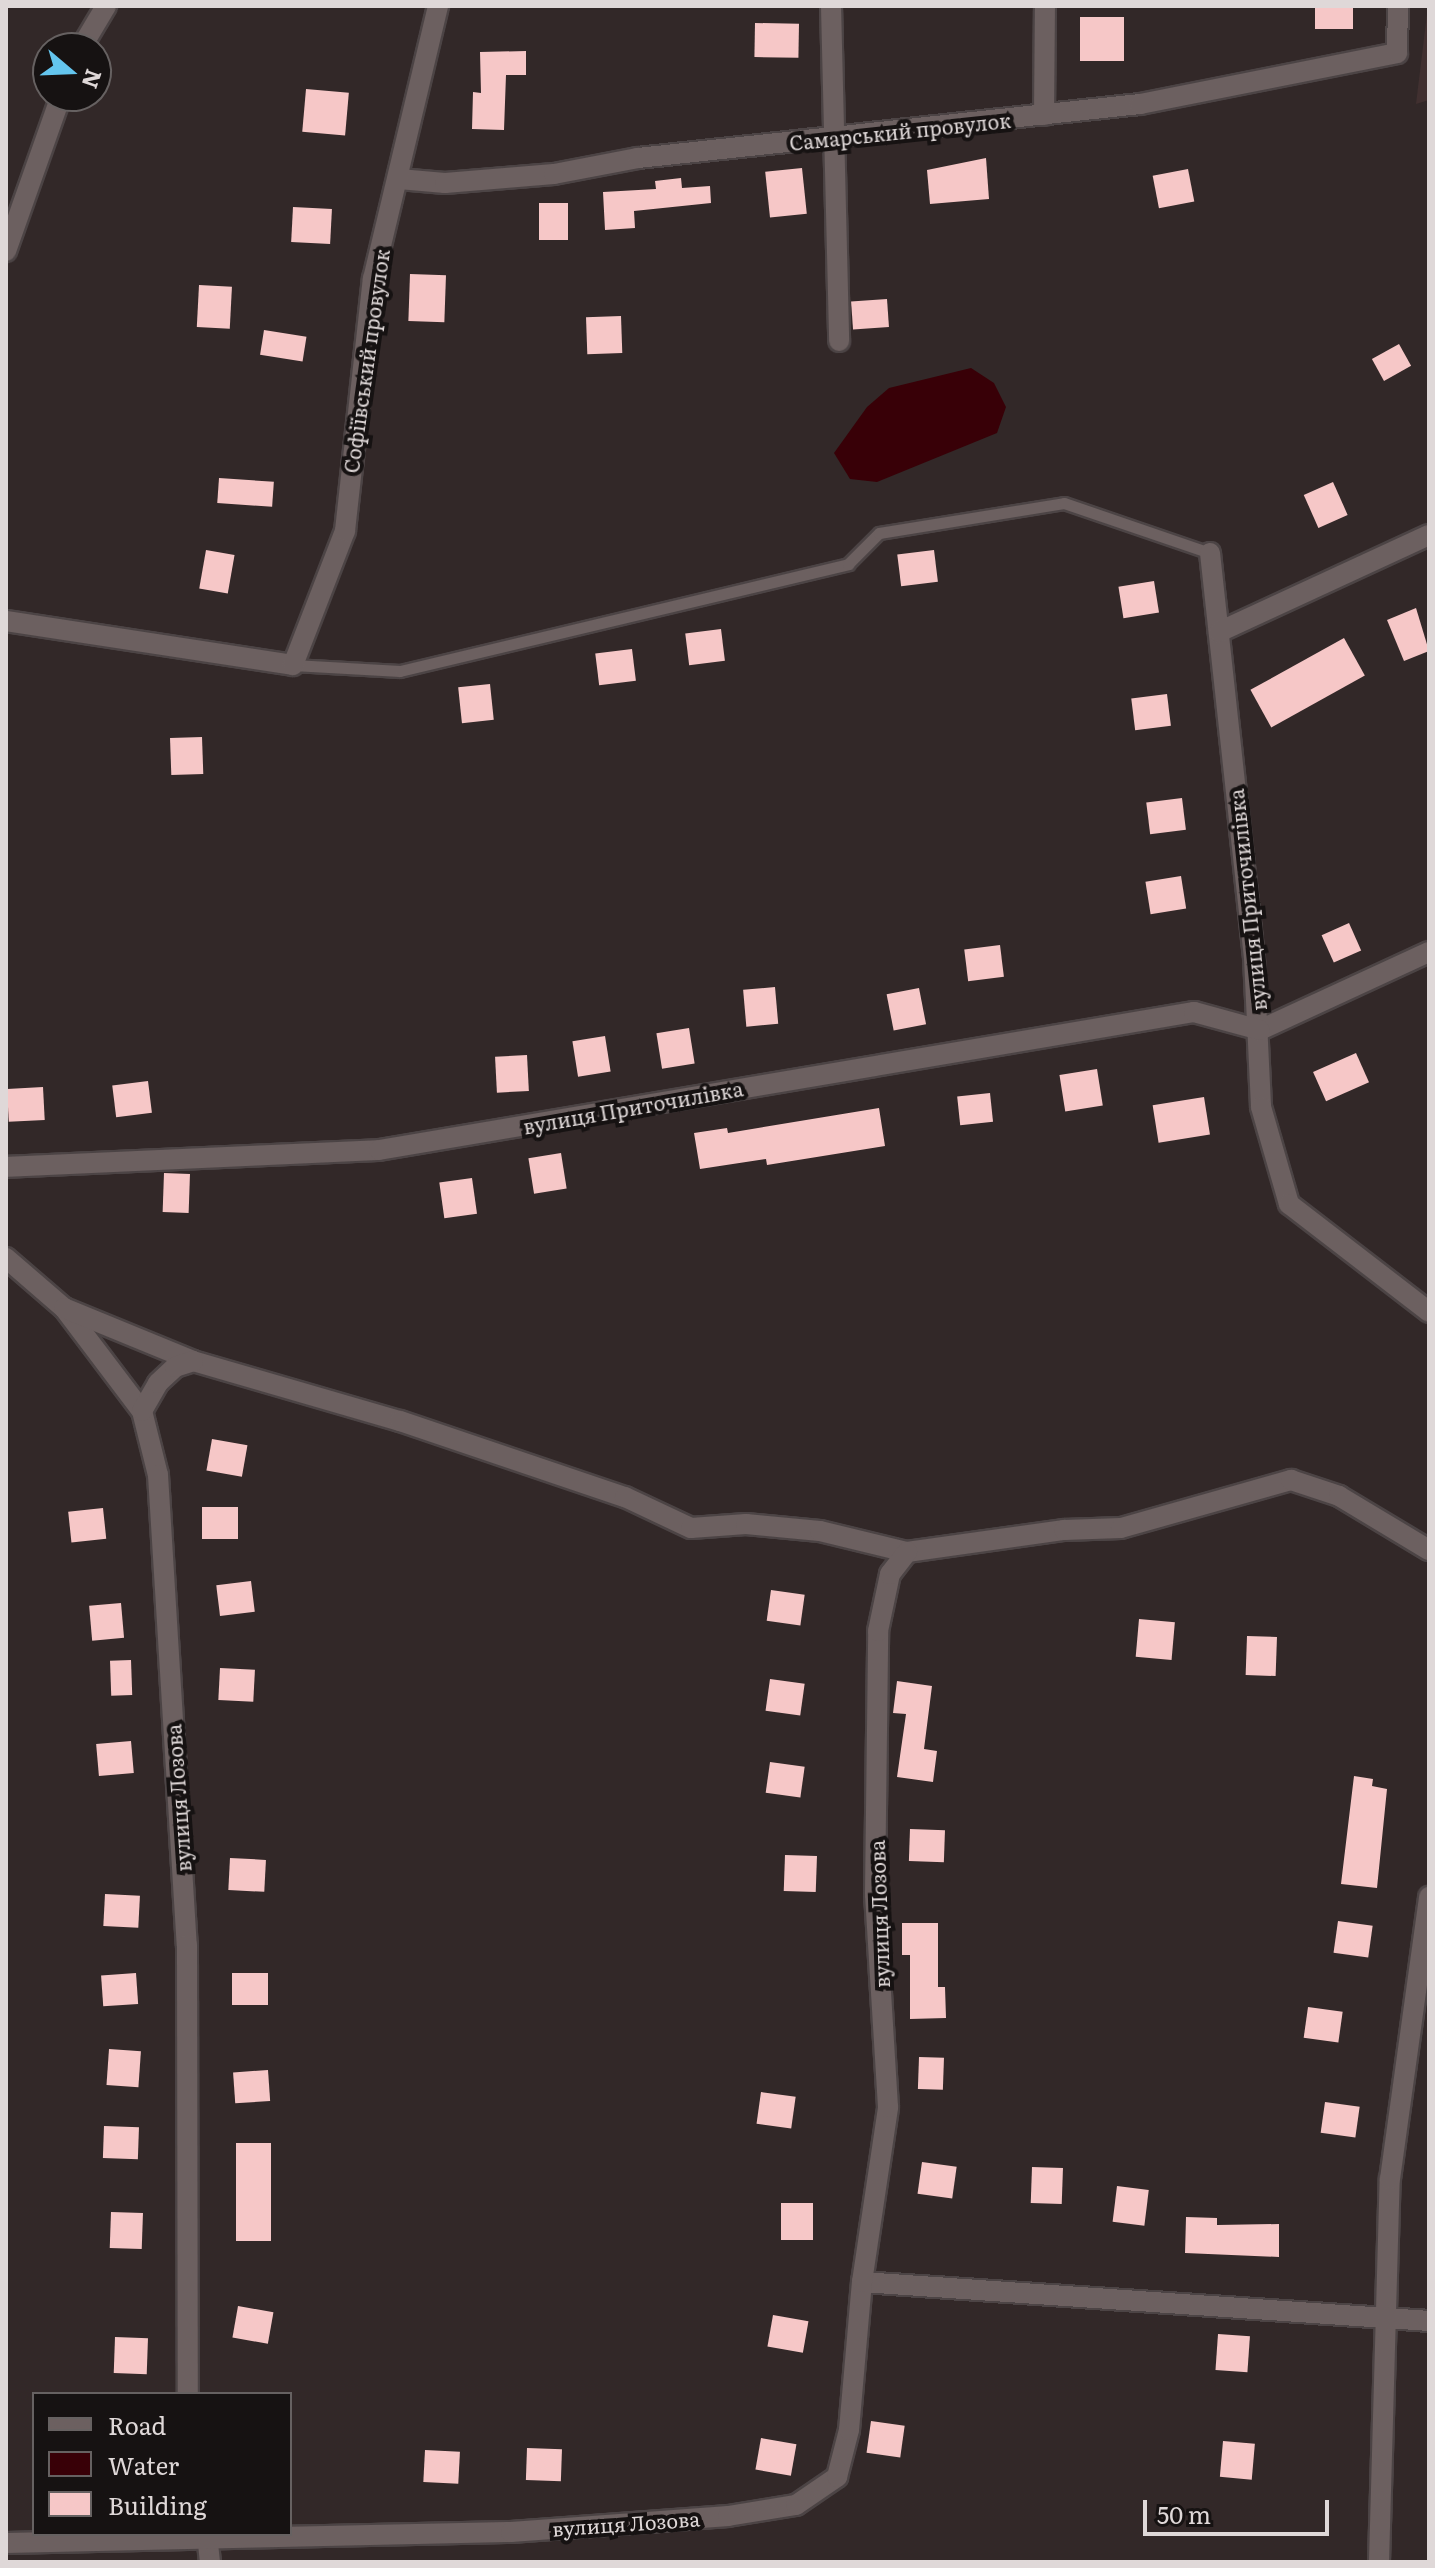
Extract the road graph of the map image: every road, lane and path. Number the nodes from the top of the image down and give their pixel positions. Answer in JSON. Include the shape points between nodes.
{"nodes":[{"id":1,"x":106,"y":6,"type":"edge"},
{"id":2,"x":438,"y":6,"type":"edge"},
{"id":3,"x":831,"y":6,"type":"edge"},
{"id":4,"x":1045,"y":6,"type":"edge"},
{"id":5,"x":1398,"y":6,"type":"edge"},
{"id":6,"x":91,"y":32,"type":"edge"},
{"id":7,"x":55,"y":112,"type":"edge"},
{"id":8,"x":1044,"y":115,"type":"junction"},
{"id":9,"x":832,"y":138,"type":"junction"},
{"id":10,"x":399,"y":179,"type":"junction"},
{"id":11,"x":6,"y":251,"type":"edge"},
{"id":12,"x":839,"y":341,"type":"dead end"},
{"id":13,"x":1429,"y":535,"type":"edge"},
{"id":14,"x":1210,"y":553,"type":"joint"},
{"id":15,"x":6,"y":621,"type":"edge"},
{"id":16,"x":1219,"y":632,"type":"junction"},
{"id":17,"x":293,"y":665,"type":"junction"},
{"id":18,"x":1429,"y":952,"type":"edge"},
{"id":19,"x":1260,"y":1030,"type":"junction"},
{"id":20,"x":6,"y":1167,"type":"edge"},
{"id":21,"x":6,"y":1258,"type":"edge"},
{"id":22,"x":64,"y":1308,"type":"junction"},
{"id":23,"x":1429,"y":1312,"type":"edge"},
{"id":24,"x":193,"y":1361,"type":"junction"},
{"id":25,"x":142,"y":1411,"type":"junction"},
{"id":26,"x":1429,"y":1550,"type":"edge"},
{"id":27,"x":907,"y":1552,"type":"junction"},
{"id":28,"x":1429,"y":1897,"type":"edge"},
{"id":29,"x":862,"y":2282,"type":"junction"},
{"id":30,"x":1382,"y":2316,"type":"junction"},
{"id":31,"x":1429,"y":2321,"type":"edge"},
{"id":32,"x":188,"y":2392,"type":"edge"},
{"id":33,"x":292,"y":2535,"type":"edge"},
{"id":34,"x":207,"y":2536,"type":"edge"},
{"id":35,"x":6,"y":2543,"type":"edge"},
{"id":36,"x":210,"y":2562,"type":"edge"},
{"id":37,"x":1379,"y":2562,"type":"edge"}],
"edges":[{"from":1,"to":6,"type":"street"},
{"from":2,"to":10,"type":"street","name":"Софіївський провулок"},
{"from":3,"to":9,"type":"street"},
{"from":4,"to":8,"type":"street"},
{"from":5,"to":8,"type":"street","name":"Самарський провулок","via":[[1397,53],[1140,104]]},
{"from":7,"to":11,"type":"street"},
{"from":8,"to":9,"type":"street","name":"Самарський провулок"},
{"from":9,"to":10,"type":"street","name":"Самарський провулок","via":[[638,158],[554,174],[445,183]]},
{"from":9,"to":12,"type":"street"},
{"from":10,"to":17,"type":"street","name":"Софіївський провулок","via":[[373,279],[345,531]]},
{"from":13,"to":16,"type":"street"},
{"from":14,"to":16,"type":"street","name":"вулиця Приточилівка"},
{"from":14,"to":17,"type":"lane","name":"вулиця Приточилівка","via":[[1064,503],[879,533],[848,564],[400,671]]},
{"from":15,"to":17,"type":"street"},
{"from":16,"to":19,"type":"street","name":"вулиця Приточилівка"},
{"from":18,"to":19,"type":"street"},
{"from":19,"to":20,"type":"street","name":"вулиця Приточилівка","via":[[1194,1012],[379,1150]]},
{"from":19,"to":23,"type":"street","via":[[1261,1107],[1289,1204]]},
{"from":21,"to":22,"type":"street","name":"вулиця Лозова"},
{"from":22,"to":24,"type":"street"},
{"from":22,"to":25,"type":"street","name":"вулиця Лозова"},
{"from":24,"to":25,"type":"street","via":[[166,1375]]},
{"from":24,"to":27,"type":"street","via":[[415,1426],[625,1497],[691,1528],[746,1524],[820,1531]]},
{"from":25,"to":32,"type":"street","name":"вулиця Лозова","via":[[158,1475],[187,1945]]},
{"from":26,"to":27,"type":"street","via":[[1339,1496],[1291,1480],[1121,1528],[1064,1530]]},
{"from":27,"to":29,"type":"street","name":"вулиця Лозова","via":[[890,1574],[878,1631],[875,1894],[888,2107]]},
{"from":28,"to":30,"type":"street","via":[[1390,2179]]},
{"from":29,"to":30,"type":"street"},
{"from":29,"to":33,"type":"street","name":"вулиця Лозова","via":[[849,2430],[837,2477],[796,2505],[728,2516],[511,2532]]},
{"from":30,"to":31,"type":"street"},
{"from":30,"to":37,"type":"street"},
{"from":34,"to":35,"type":"street","name":"вулиця Лозова"},
{"from":34,"to":36,"type":"street"}]}
